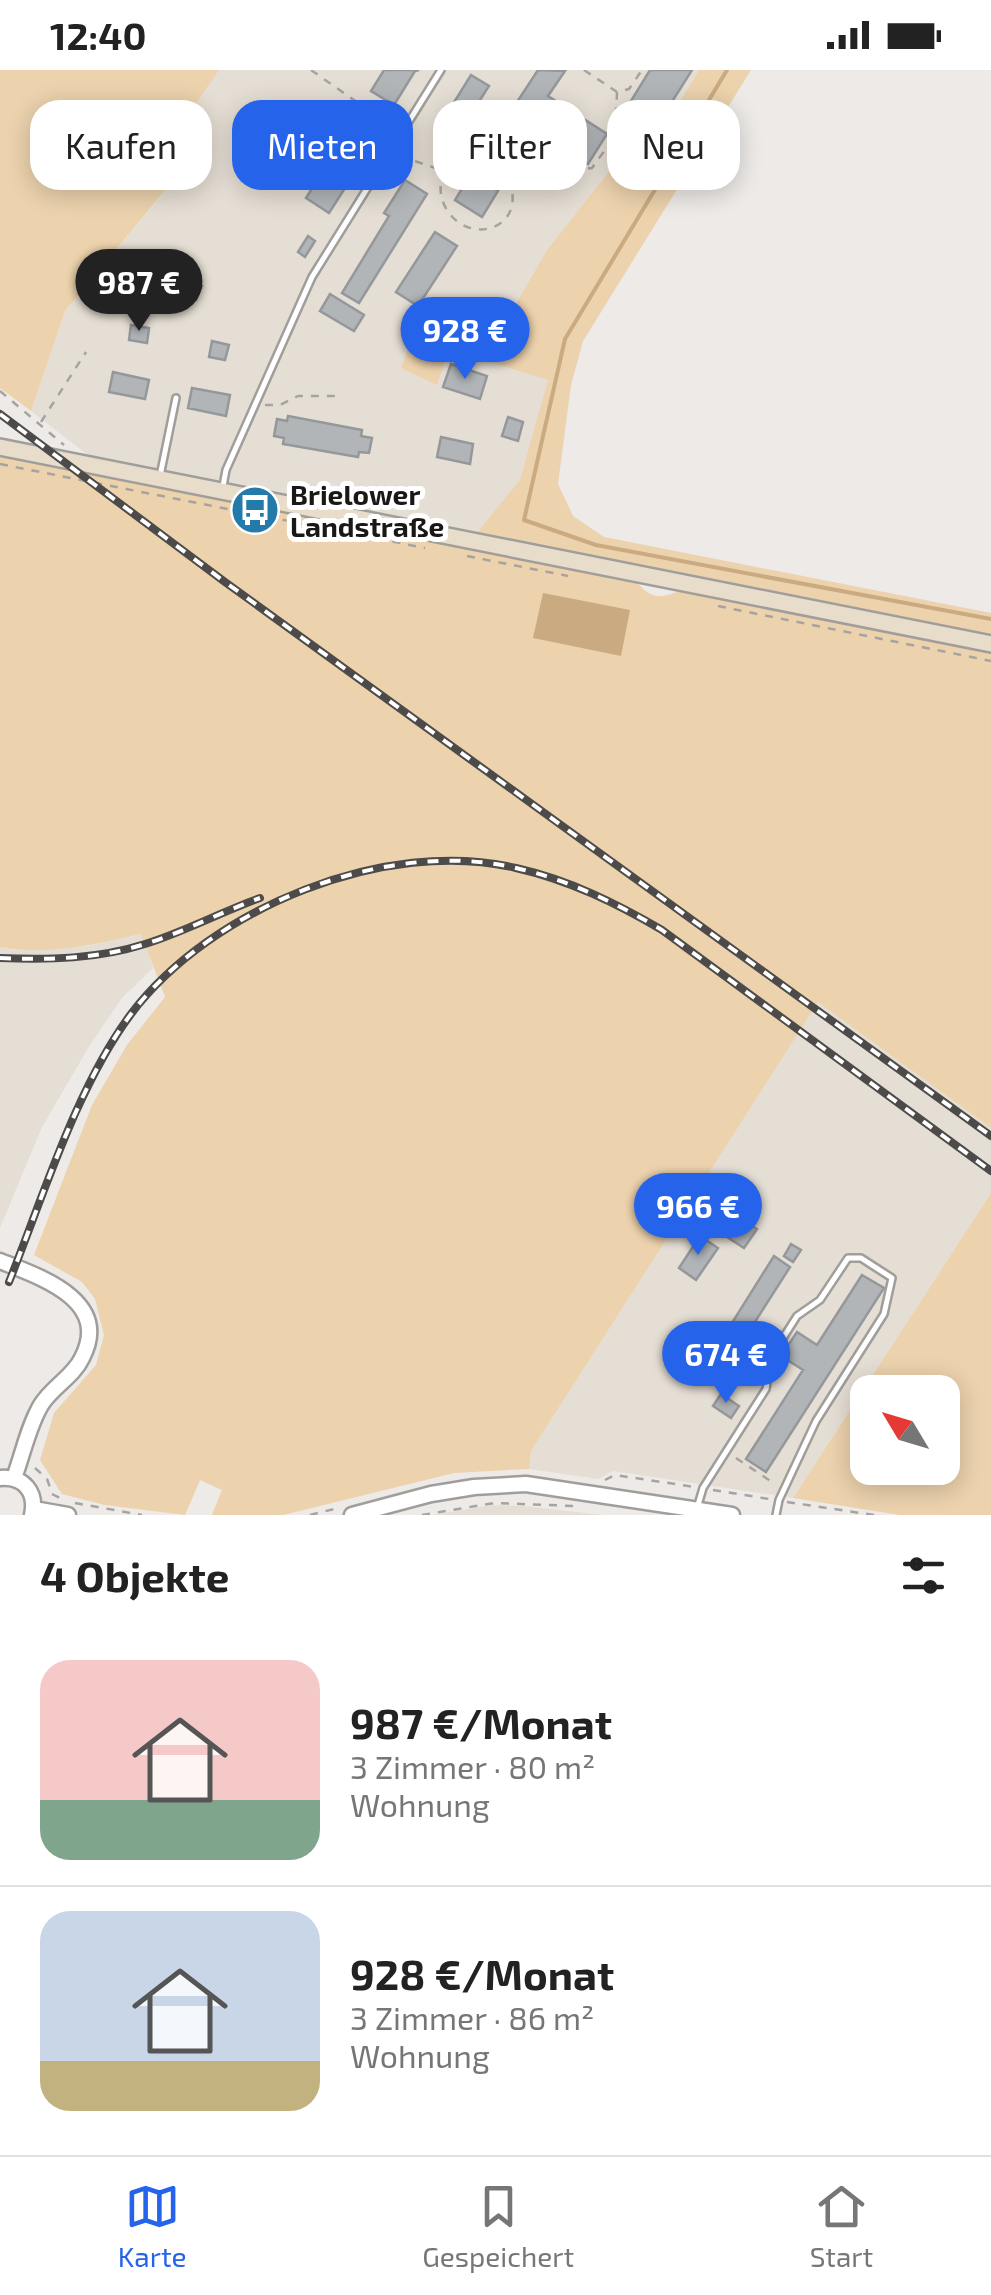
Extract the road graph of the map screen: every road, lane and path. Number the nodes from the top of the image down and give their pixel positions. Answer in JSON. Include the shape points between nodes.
{"nodes":[{"id":1,"x":311,"y":70,"type":"edge"},
{"id":2,"x":441,"y":70,"type":"edge"},
{"id":3,"x":584,"y":70,"type":"edge"},
{"id":4,"x":642,"y":70,"type":"edge"},
{"id":5,"x":617,"y":92,"type":"junction"},
{"id":6,"x":354,"y":100,"type":"edge"},
{"id":7,"x":413,"y":115,"type":"edge"},
{"id":8,"x":587,"y":169,"type":"edge"},
{"id":9,"x":366,"y":190,"type":"edge"},
{"id":10,"x":442,"y":190,"type":"edge"},
{"id":11,"x":513,"y":190,"type":"edge"},
{"id":12,"x":86,"y":352,"type":"dead end"},
{"id":13,"x":0,"y":392,"type":"edge"},
{"id":14,"x":337,"y":396,"type":"dead end"},
{"id":15,"x":176,"y":398,"type":"dead end"},
{"id":16,"x":254,"y":405,"type":"junction"},
{"id":17,"x":40,"y":423,"type":"junction"},
{"id":18,"x":0,"y":448,"type":"edge"},
{"id":19,"x":0,"y":464,"type":"edge"},
{"id":20,"x":84,"y":464,"type":"junction"},
{"id":21,"x":160,"y":478,"type":"junction"},
{"id":22,"x":222,"y":491,"type":"junction"},
{"id":23,"x":426,"y":548,"type":"dead end"},
{"id":24,"x":464,"y":555,"type":"dead end"},
{"id":25,"x":577,"y":578,"type":"dead end"},
{"id":26,"x":705,"y":603,"type":"dead end"},
{"id":27,"x":991,"y":644,"type":"edge"},
{"id":28,"x":991,"y":661,"type":"edge"},
{"id":29,"x":0,"y":1261,"type":"edge"},
{"id":30,"x":726,"y":1452,"type":"junction"},
{"id":31,"x":35,"y":1457,"type":"dead end"},
{"id":32,"x":38,"y":1469,"type":"dead end"},
{"id":33,"x":7,"y":1478,"type":"edge"},
{"id":34,"x":784,"y":1490,"type":"junction"},
{"id":35,"x":52,"y":1494,"type":"dead end"},
{"id":36,"x":582,"y":1507,"type":"dead end"},
{"id":37,"x":697,"y":1510,"type":"junction"},
{"id":38,"x":32,"y":1512,"type":"edge"},
{"id":39,"x":68,"y":1515,"type":"edge"},
{"id":40,"x":142,"y":1515,"type":"edge"},
{"id":41,"x":352,"y":1515,"type":"edge"},
{"id":42,"x":422,"y":1515,"type":"edge"},
{"id":43,"x":732,"y":1515,"type":"edge"},
{"id":44,"x":776,"y":1515,"type":"edge"}],
"edges":[{"from":1,"to":6,"type":"path"},
{"from":2,"to":7,"type":"lane"},
{"from":3,"to":5,"type":"path"},
{"from":4,"to":5,"type":"path","via":[[629,89]]},
{"from":5,"to":8,"type":"path","via":[[615,136]]},
{"from":9,"to":16,"type":"lane","via":[[312,277]]},
{"from":10,"to":11,"type":"path","via":[[443,204],[456,219],[485,230],[504,220]]},
{"from":12,"to":17,"type":"path"},
{"from":13,"to":17,"type":"path"},
{"from":14,"to":16,"type":"path"},
{"from":15,"to":21,"type":"lane"},
{"from":16,"to":22,"type":"lane"},
{"from":17,"to":20,"type":"path"},
{"from":18,"to":20,"type":"main road"},
{"from":19,"to":23,"type":"path"},
{"from":20,"to":21,"type":"main road"},
{"from":21,"to":22,"type":"main road"},
{"from":22,"to":27,"type":"main road"},
{"from":24,"to":25,"type":"path"},
{"from":26,"to":28,"type":"path"},
{"from":29,"to":33,"type":"street","via":[[66,1291],[81,1308],[88,1334],[82,1360],[40,1406]]},
{"from":30,"to":34,"type":"path"},
{"from":30,"to":34,"type":"lane","via":[[766,1389],[771,1357],[848,1258],[861,1258],[892,1278],[884,1314],[816,1422]]},
{"from":30,"to":37,"type":"lane","via":[[702,1488]]},
{"from":31,"to":32,"type":"path"},
{"from":33,"to":38,"type":"street","via":[[30,1490]]},
{"from":34,"to":44,"type":"lane"},
{"from":35,"to":40,"type":"path"},
{"from":36,"to":42,"type":"path","via":[[494,1502]]},
{"from":37,"to":41,"type":"street","via":[[511,1484],[431,1494]]},
{"from":37,"to":43,"type":"street"},
{"from":38,"to":39,"type":"street"}]}
